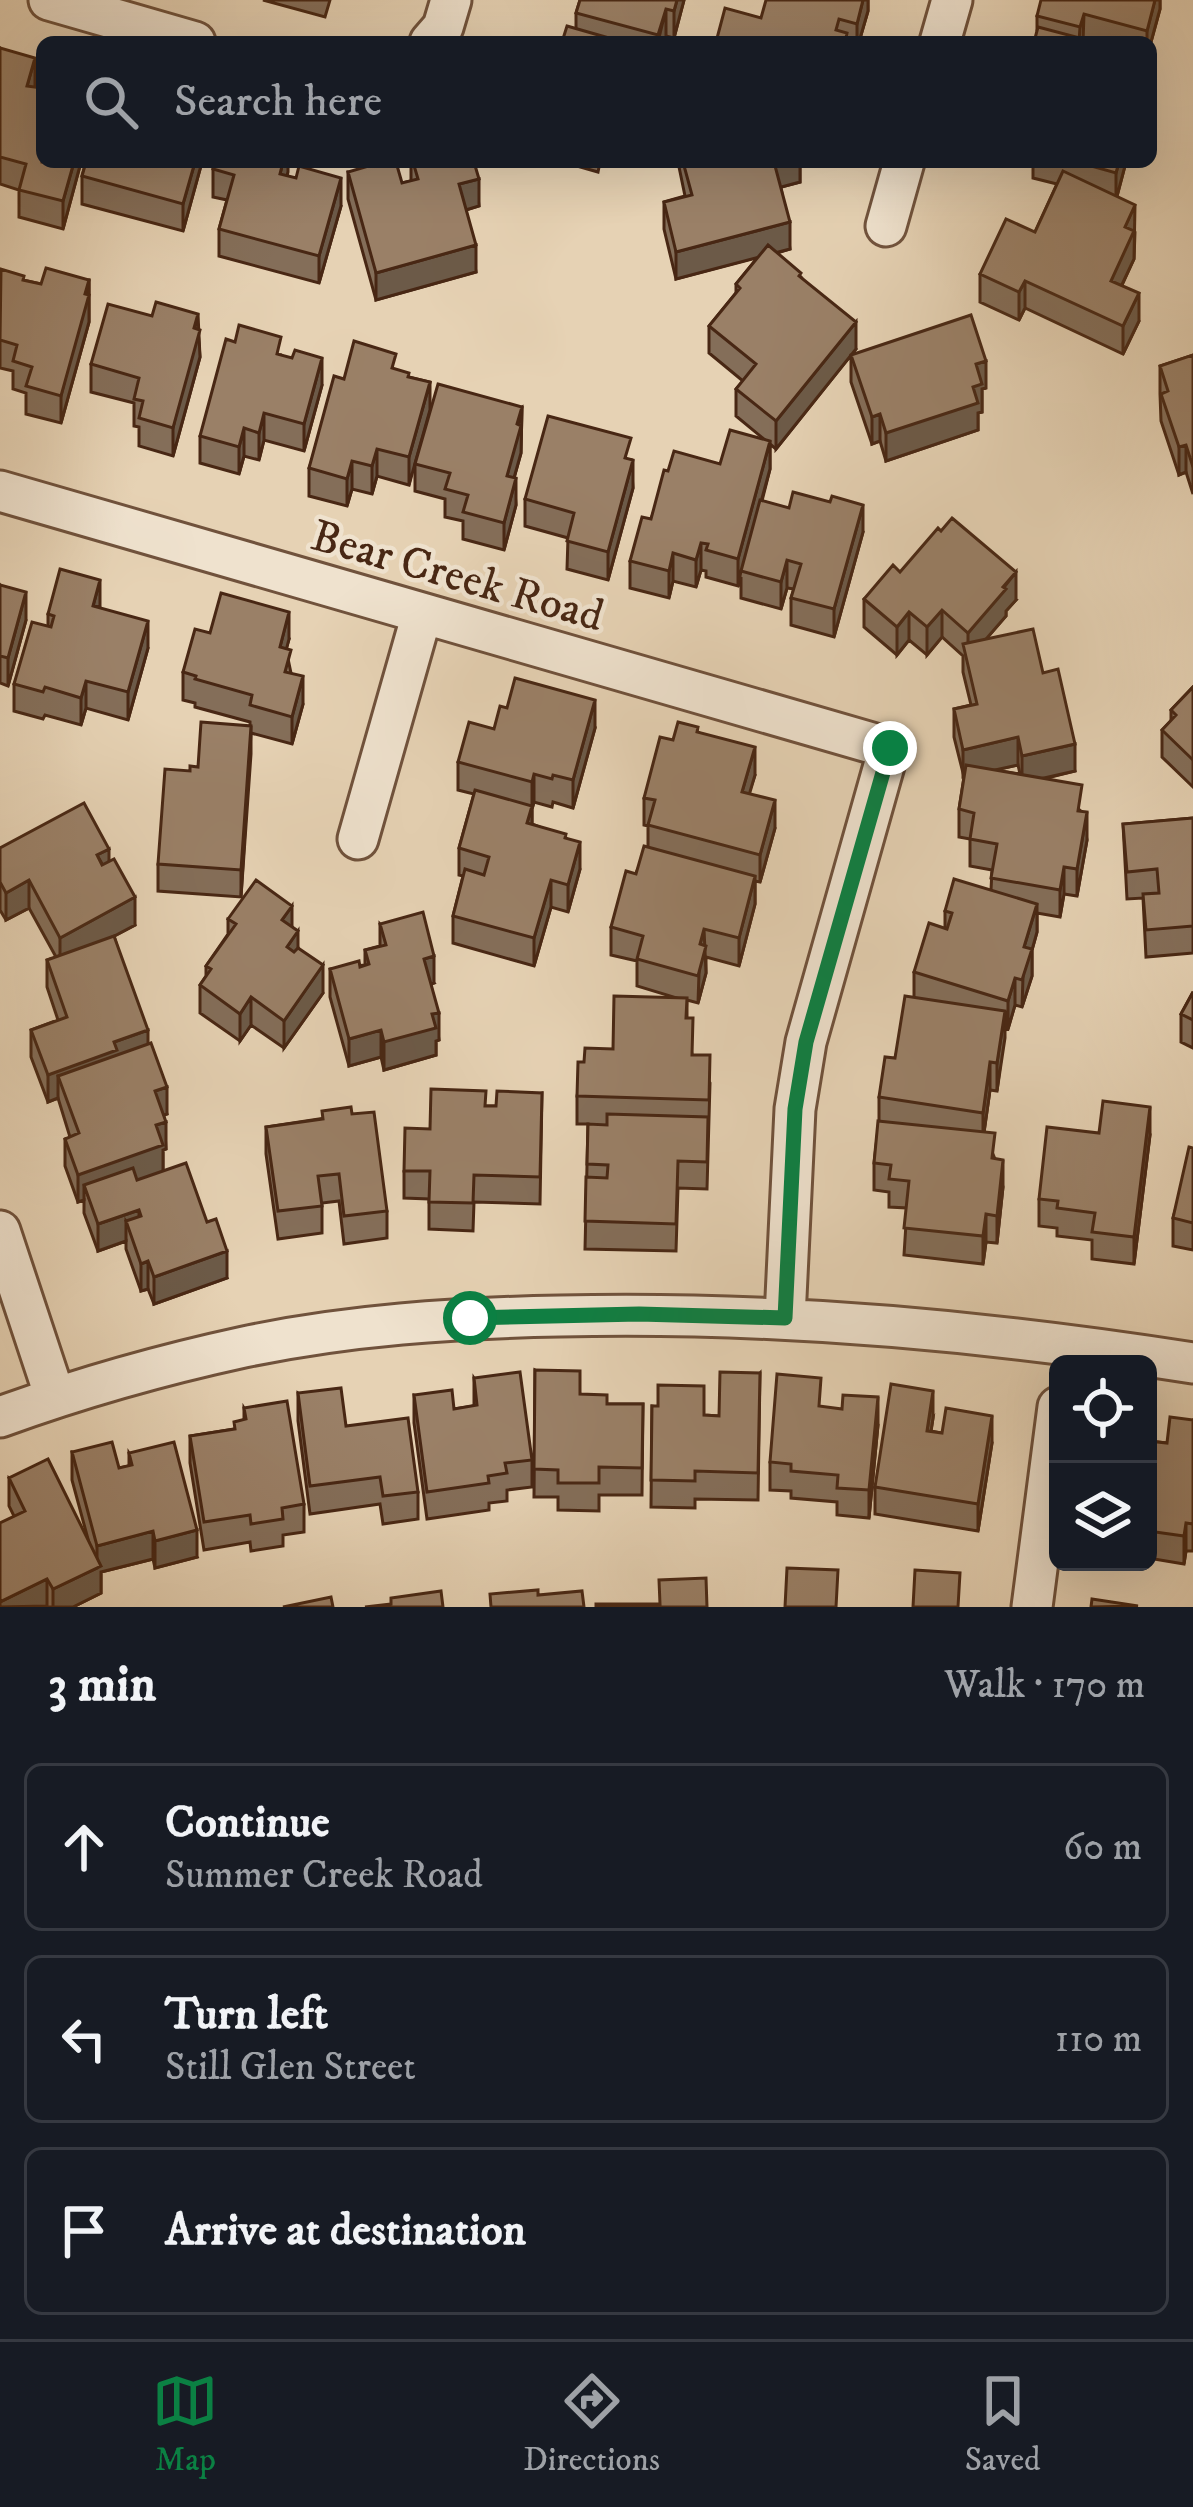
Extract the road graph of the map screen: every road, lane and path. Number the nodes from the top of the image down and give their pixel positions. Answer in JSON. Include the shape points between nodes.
{"nodes":[{"id":1,"x":49,"y":0,"type":"edge"},
{"id":2,"x":451,"y":0,"type":"edge"},
{"id":3,"x":952,"y":0,"type":"edge"},
{"id":4,"x":174,"y":36,"type":"edge"},
{"id":5,"x":435,"y":36,"type":"edge"},
{"id":6,"x":942,"y":36,"type":"edge"},
{"id":7,"x":902,"y":168,"type":"edge"},
{"id":8,"x":886,"y":226,"type":"dead end"},
{"id":9,"x":0,"y":491,"type":"edge"},
{"id":10,"x":422,"y":614,"type":"junction"},
{"id":11,"x":358,"y":839,"type":"dead end"},
{"id":12,"x":0,"y":1231,"type":"edge"},
{"id":13,"x":785,"y":1318,"type":"junction"},
{"id":14,"x":1065,"y":1354,"type":"edge"},
{"id":15,"x":1193,"y":1364,"type":"edge"},
{"id":16,"x":55,"y":1397,"type":"junction"},
{"id":17,"x":0,"y":1418,"type":"edge"},
{"id":18,"x":1051,"y":1463,"type":"edge"},
{"id":19,"x":1032,"y":1607,"type":"edge"}],
"edges":[{"from":1,"to":4,"type":"street"},
{"from":2,"to":5,"type":"street"},
{"from":3,"to":6,"type":"street"},
{"from":7,"to":8,"type":"street"},
{"from":9,"to":10,"type":"street","name":"Bear Creek Road"},
{"from":10,"to":11,"type":"street"},
{"from":10,"to":13,"type":"street","name":"Bear Creek Road","via":[[890,748],[806,1042]]},
{"from":12,"to":16,"type":"street"},
{"from":13,"to":14,"type":"street","via":[[906,1326]]},
{"from":13,"to":16,"type":"street","via":[[639,1314],[357,1328],[246,1346]]},
{"from":14,"to":15,"type":"street"},
{"from":16,"to":17,"type":"street"},
{"from":18,"to":19,"type":"street"}]}
